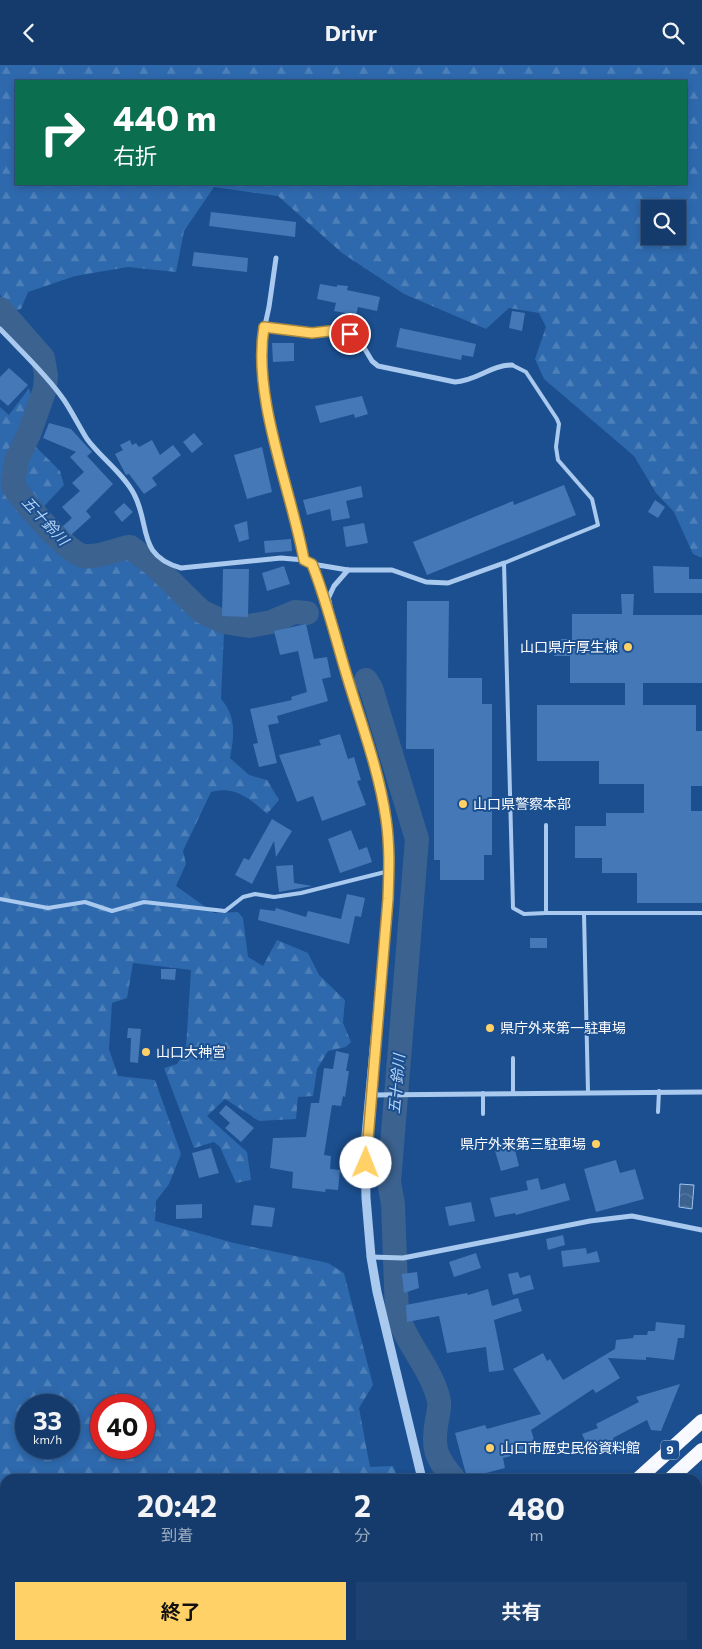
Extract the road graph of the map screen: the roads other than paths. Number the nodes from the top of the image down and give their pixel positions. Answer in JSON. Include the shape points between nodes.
{"nodes":[{"id":1,"x":276,"y":258,"type":"dead end"},
{"id":2,"x":264,"y":327,"type":"junction"},
{"id":3,"x":0,"y":329,"type":"edge"},
{"id":4,"x":512,"y":365,"type":"joint"},
{"id":5,"x":304,"y":560,"type":"junction"},
{"id":6,"x":504,"y":563,"type":"junction"},
{"id":7,"x":312,"y":564,"type":"junction"},
{"id":8,"x":348,"y":570,"type":"junction"},
{"id":9,"x":327,"y":601,"type":"junction"},
{"id":10,"x":546,"y":825,"type":"dead end"},
{"id":11,"x":389,"y":871,"type":"junction"},
{"id":12,"x":0,"y":899,"type":"edge"},
{"id":13,"x":546,"y":913,"type":"junction"},
{"id":14,"x":702,"y":913,"type":"edge"},
{"id":15,"x":584,"y":914,"type":"junction"},
{"id":16,"x":513,"y":1058,"type":"dead end"},
{"id":17,"x":659,"y":1091,"type":"junction"},
{"id":18,"x":702,"y":1091,"type":"edge"},
{"id":19,"x":588,"y":1092,"type":"junction"},
{"id":20,"x":483,"y":1093,"type":"junction"},
{"id":21,"x":513,"y":1093,"type":"junction"},
{"id":22,"x":370,"y":1095,"type":"junction"},
{"id":23,"x":658,"y":1111,"type":"dead end"},
{"id":24,"x":483,"y":1114,"type":"dead end"},
{"id":25,"x":702,"y":1230,"type":"edge"},
{"id":26,"x":371,"y":1257,"type":"junction"},
{"id":27,"x":702,"y":1421,"type":"edge"},
{"id":28,"x":702,"y":1450,"type":"edge"},
{"id":29,"x":421,"y":1474,"type":"edge"},
{"id":30,"x":644,"y":1474,"type":"edge"},
{"id":31,"x":676,"y":1474,"type":"edge"}],
"edges":[{"from":1,"to":2,"type":"street"},
{"from":2,"to":4,"type":"street","via":[[312,333],[338,330],[360,341],[378,365],[455,382],[466,381],[502,365]]},
{"from":2,"to":5,"type":"street","via":[[264,383],[274,440]]},
{"from":3,"to":5,"type":"street","via":[[63,398],[88,440],[132,491],[140,506],[147,544],[156,556],[181,568],[281,558]]},
{"from":4,"to":6,"type":"lane","via":[[526,371],[556,419],[559,425],[558,459],[592,499],[598,525]]},
{"from":5,"to":7,"type":"street"},
{"from":6,"to":8,"type":"street","via":[[448,583],[426,583],[392,570]]},
{"from":6,"to":13,"type":"lane","via":[[513,908],[524,914]]},
{"from":7,"to":8,"type":"street"},
{"from":7,"to":9,"type":"street"},
{"from":8,"to":9,"type":"street","via":[[334,586]]},
{"from":9,"to":11,"type":"street","via":[[379,783],[386,818]]},
{"from":10,"to":13,"type":"lane"},
{"from":11,"to":12,"type":"lane","via":[[301,893],[274,897],[255,894],[243,897],[225,911],[144,901],[112,911],[85,902],[48,908]]},
{"from":11,"to":22,"type":"street"},
{"from":13,"to":15,"type":"lane"},
{"from":14,"to":15,"type":"lane"},
{"from":15,"to":19,"type":"lane"},
{"from":16,"to":21,"type":"lane"},
{"from":17,"to":18,"type":"street"},
{"from":17,"to":19,"type":"street"},
{"from":17,"to":23,"type":"lane"},
{"from":19,"to":21,"type":"street"},
{"from":20,"to":21,"type":"street"},
{"from":20,"to":22,"type":"street"},
{"from":20,"to":24,"type":"lane"},
{"from":22,"to":26,"type":"street","via":[[365,1146]]},
{"from":25,"to":26,"type":"street","via":[[632,1216],[590,1221],[403,1258]]},
{"from":26,"to":29,"type":"street"},
{"from":27,"to":30,"type":"highway","number":"9"},
{"from":28,"to":31,"type":"highway","number":"9"}]}
